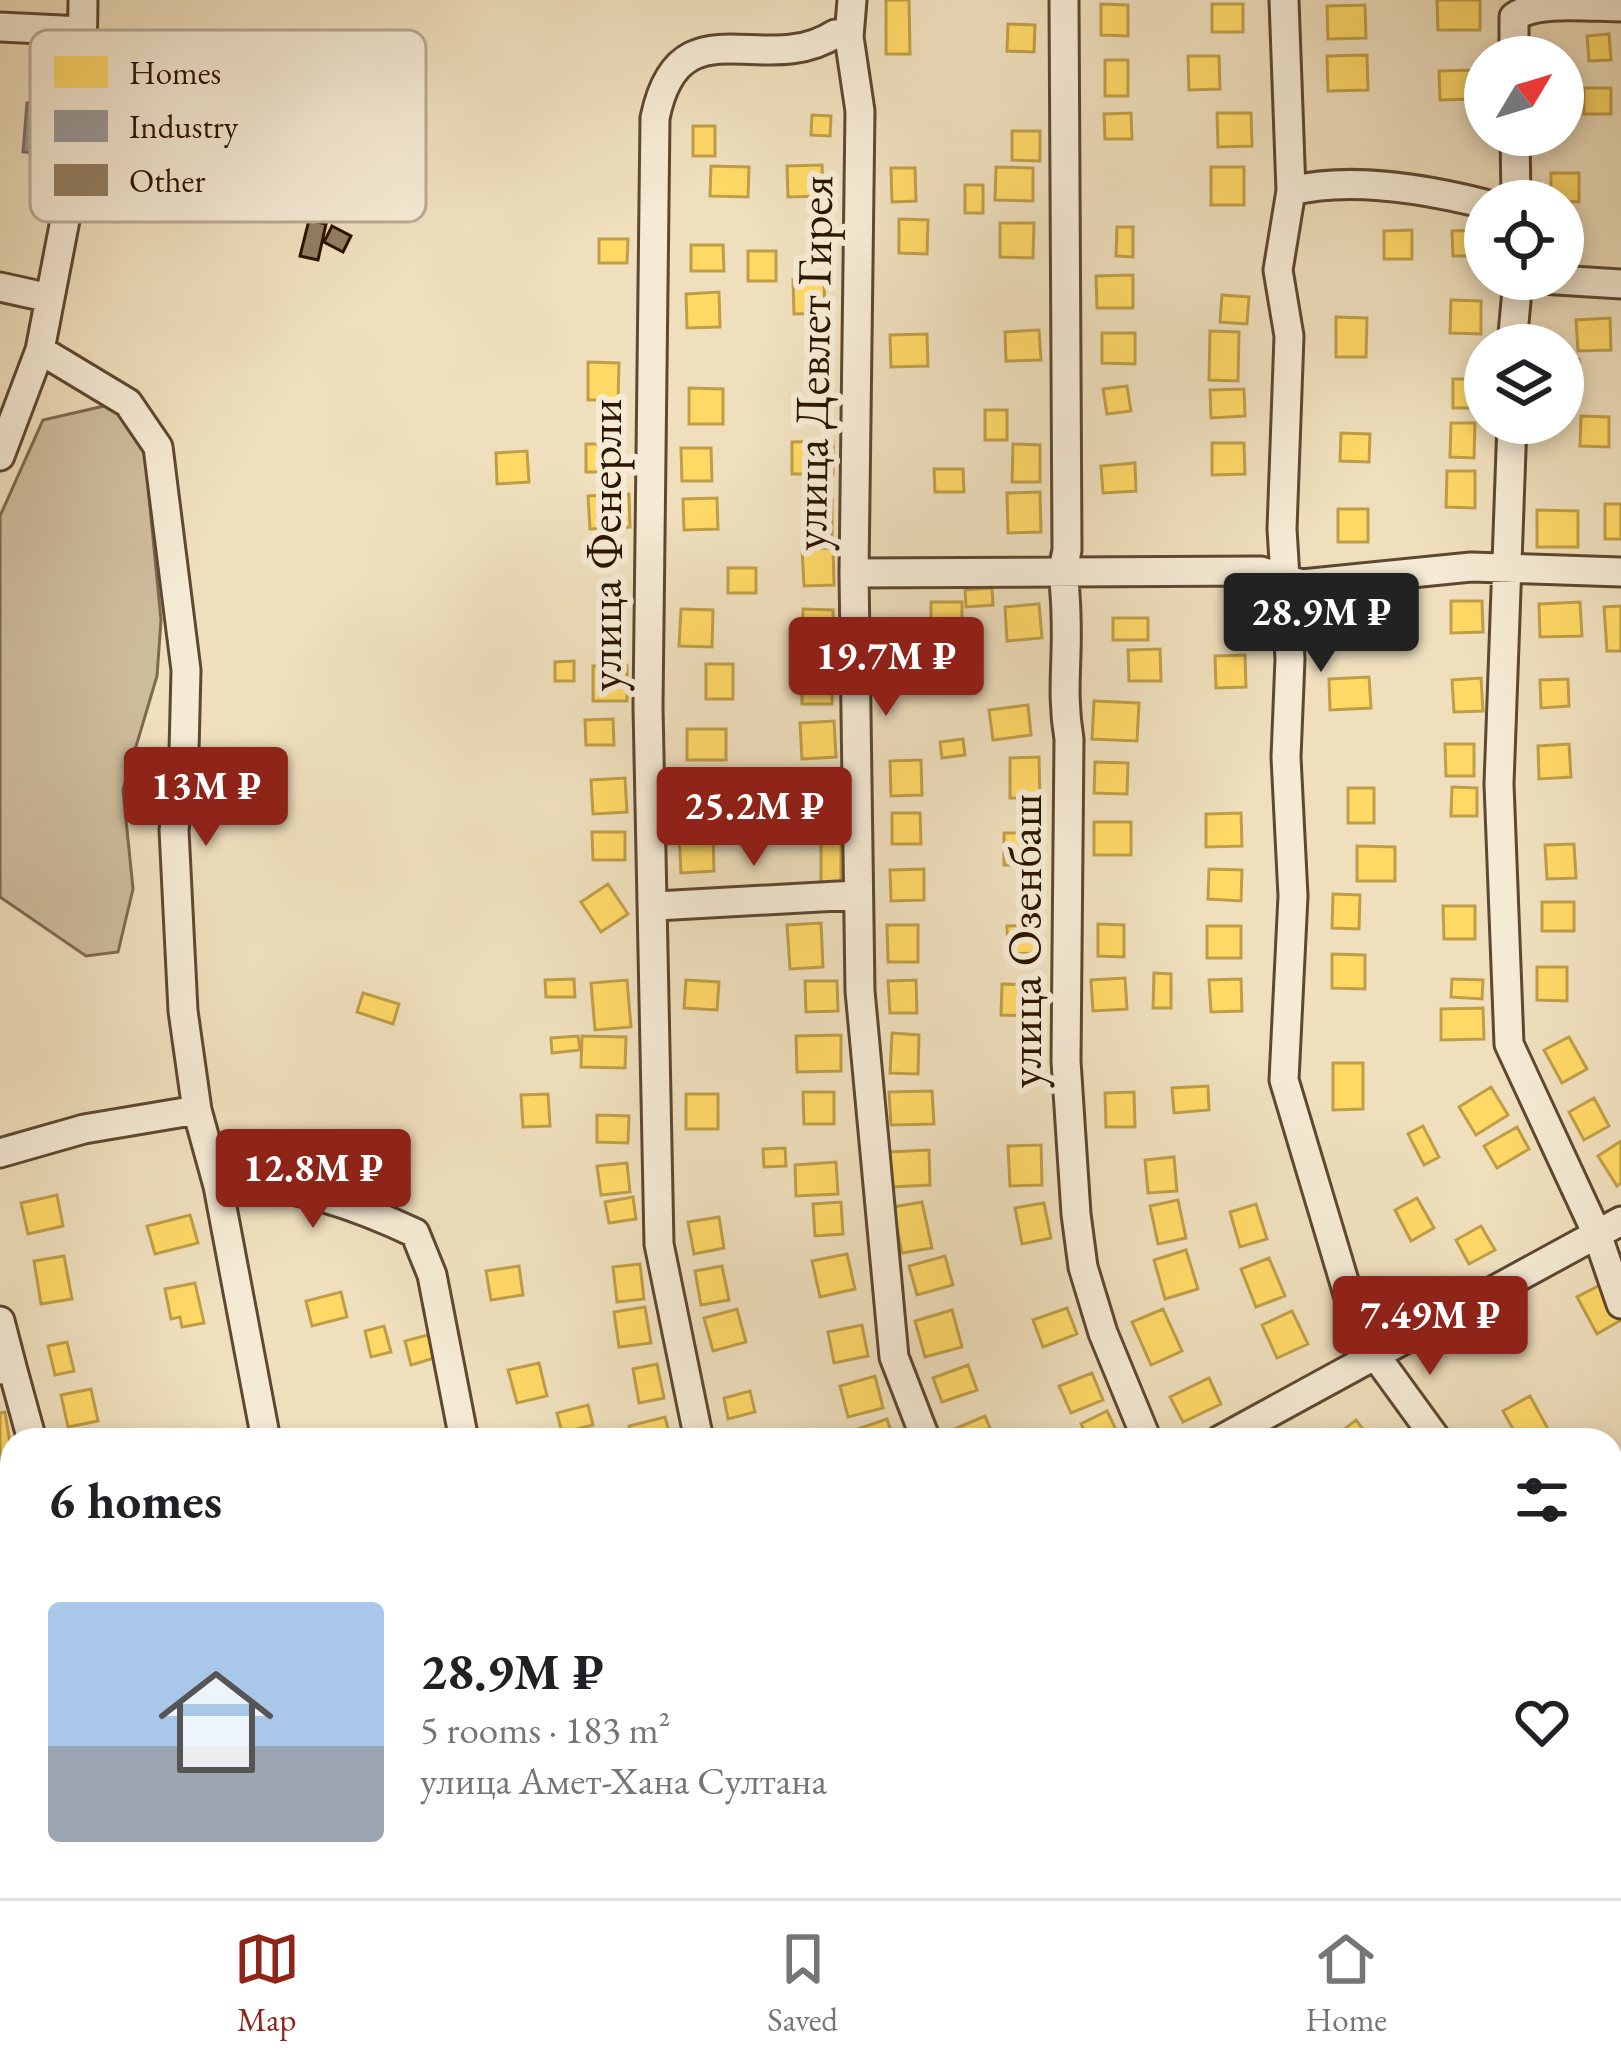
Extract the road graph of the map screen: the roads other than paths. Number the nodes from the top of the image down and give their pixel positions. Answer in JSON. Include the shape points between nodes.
{"nodes":[{"id":1,"x":83,"y":0,"type":"edge"},
{"id":2,"x":852,"y":0,"type":"edge"},
{"id":3,"x":1064,"y":0,"type":"edge"},
{"id":4,"x":1284,"y":0,"type":"edge"},
{"id":5,"x":1621,"y":8,"type":"edge"},
{"id":6,"x":0,"y":27,"type":"edge"},
{"id":7,"x":62,"y":30,"type":"edge"},
{"id":8,"x":82,"y":30,"type":"edge"},
{"id":9,"x":1514,"y":36,"type":"edge"},
{"id":10,"x":849,"y":38,"type":"junction"},
{"id":11,"x":1291,"y":191,"type":"junction"},
{"id":12,"x":1464,"y":200,"type":"edge"},
{"id":13,"x":64,"y":222,"type":"edge"},
{"id":14,"x":1584,"y":282,"type":"edge"},
{"id":15,"x":1621,"y":284,"type":"edge"},
{"id":16,"x":0,"y":287,"type":"edge"},
{"id":17,"x":50,"y":298,"type":"junction"},
{"id":18,"x":40,"y":350,"type":"junction"},
{"id":19,"x":1512,"y":444,"type":"edge"},
{"id":20,"x":0,"y":456,"type":"edge"},
{"id":21,"x":1062,"y":571,"type":"junction"},
{"id":22,"x":1510,"y":571,"type":"junction"},
{"id":23,"x":1621,"y":572,"type":"edge"},
{"id":24,"x":854,"y":573,"type":"junction"},
{"id":25,"x":1283,"y":578,"type":"junction"},
{"id":26,"x":856,"y":895,"type":"junction"},
{"id":27,"x":656,"y":906,"type":"junction"},
{"id":28,"x":197,"y":1110,"type":"junction"},
{"id":29,"x":0,"y":1153,"type":"edge"},
{"id":30,"x":218,"y":1186,"type":"junction"},
{"id":31,"x":1609,"y":1227,"type":"edge"},
{"id":32,"x":1621,"y":1304,"type":"edge"},
{"id":33,"x":0,"y":1321,"type":"edge"},
{"id":34,"x":1372,"y":1352,"type":"junction"},
{"id":35,"x":6,"y":1369,"type":"edge"},
{"id":36,"x":28,"y":1428,"type":"edge"},
{"id":37,"x":264,"y":1428,"type":"edge"},
{"id":38,"x":462,"y":1428,"type":"edge"},
{"id":39,"x":697,"y":1428,"type":"edge"},
{"id":40,"x":921,"y":1428,"type":"edge"},
{"id":41,"x":1142,"y":1428,"type":"edge"},
{"id":42,"x":1241,"y":1428,"type":"edge"},
{"id":43,"x":1428,"y":1428,"type":"edge"}],
"edges":[{"from":1,"to":8,"type":"street"},
{"from":2,"to":10,"type":"street","name":"улица Девлет Гирея"},
{"from":3,"to":21,"type":"street","name":"улица Озенбаш"},
{"from":4,"to":11,"type":"street"},
{"from":5,"to":9,"type":"street","via":[[1534,5],[1514,17]]},
{"from":6,"to":7,"type":"street"},
{"from":10,"to":24,"type":"street","name":"улица Девлет Гирея","via":[[860,111]]},
{"from":10,"to":27,"type":"street","name":"улица Фенерли","via":[[835,34],[817,46],[783,50],[708,45],[688,52],[660,90],[648,707]]},
{"from":11,"to":12,"type":"street","via":[[1320,184]]},
{"from":11,"to":25,"type":"street","via":[[1278,270],[1289,336]]},
{"from":13,"to":17,"type":"street"},
{"from":14,"to":15,"type":"street"},
{"from":16,"to":17,"type":"street"},
{"from":17,"to":18,"type":"street"},
{"from":18,"to":20,"type":"street"},
{"from":18,"to":28,"type":"street","via":[[128,403],[158,447],[186,670],[174,830]]},
{"from":19,"to":22,"type":"street"},
{"from":21,"to":24,"type":"street"},
{"from":21,"to":25,"type":"street","via":[[1261,571]]},
{"from":21,"to":41,"type":"street","name":"улица Озенбаш","via":[[1066,1061],[1076,1214],[1103,1334]]},
{"from":22,"to":23,"type":"street"},
{"from":22,"to":25,"type":"street","via":[[1471,567],[1302,584]]},
{"from":22,"to":31,"type":"street","via":[[1499,784],[1509,1044]]},
{"from":24,"to":26,"type":"street","name":"улица Девлет Гирея"},
{"from":25,"to":34,"type":"street","via":[[1293,896],[1284,1080]]},
{"from":26,"to":27,"type":"street"},
{"from":26,"to":40,"type":"street","name":"улица Девлет Гирея","via":[[894,1357]]},
{"from":27,"to":39,"type":"street","name":"улица Фенерли","via":[[659,1244]]},
{"from":28,"to":29,"type":"street"},
{"from":28,"to":30,"type":"street"},
{"from":30,"to":37,"type":"street"},
{"from":30,"to":38,"type":"street","via":[[251,1182],[366,1210],[415,1233],[432,1276]]},
{"from":31,"to":32,"type":"street"},
{"from":31,"to":34,"type":"street"},
{"from":33,"to":35,"type":"street"},
{"from":34,"to":42,"type":"street"},
{"from":34,"to":43,"type":"street"},
{"from":35,"to":36,"type":"street"}]}
